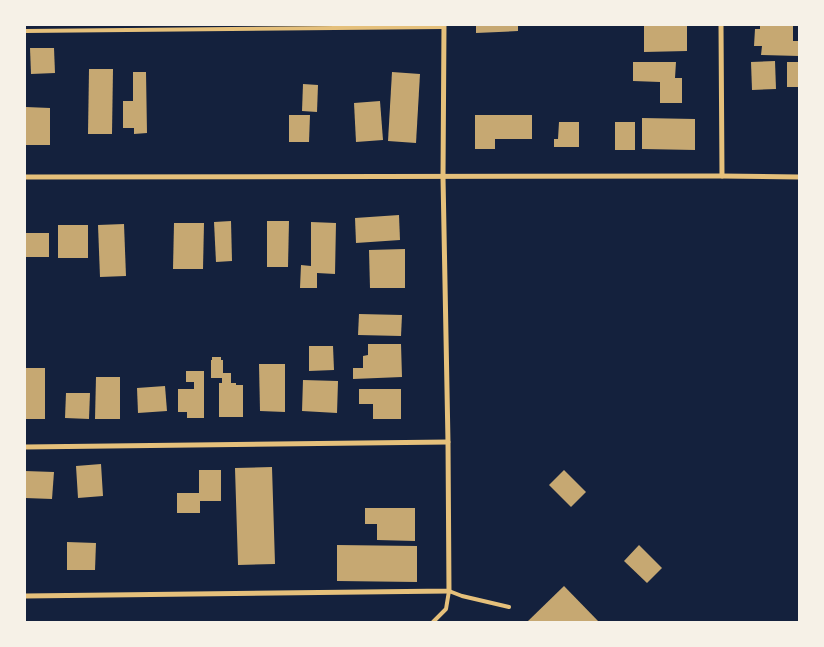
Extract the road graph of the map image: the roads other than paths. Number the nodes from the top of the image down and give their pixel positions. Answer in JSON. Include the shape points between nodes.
{"nodes":[{"id":1,"x":721,"y":25,"type":"edge"},
{"id":2,"x":444,"y":26,"type":"edge"},
{"id":3,"x":25,"y":31,"type":"edge"},
{"id":4,"x":722,"y":176,"type":"junction"},
{"id":5,"x":25,"y":177,"type":"edge"},
{"id":6,"x":443,"y":177,"type":"junction"},
{"id":7,"x":799,"y":177,"type":"edge"},
{"id":8,"x":448,"y":442,"type":"junction"},
{"id":9,"x":25,"y":447,"type":"edge"},
{"id":10,"x":449,"y":591,"type":"junction"},
{"id":11,"x":25,"y":596,"type":"edge"},
{"id":12,"x":509,"y":607,"type":"dead end"},
{"id":13,"x":433,"y":622,"type":"edge"}],
"edges":[{"from":1,"to":4,"type":"street"},
{"from":2,"to":3,"type":"lane"},
{"from":2,"to":6,"type":"street"},
{"from":4,"to":6,"type":"street"},
{"from":4,"to":7,"type":"street"},
{"from":5,"to":6,"type":"street"},
{"from":6,"to":8,"type":"street"},
{"from":8,"to":9,"type":"street"},
{"from":8,"to":10,"type":"street"},
{"from":10,"to":11,"type":"street"},
{"from":10,"to":12,"type":"lane"},
{"from":10,"to":13,"type":"lane","via":[[446,609]]}]}
